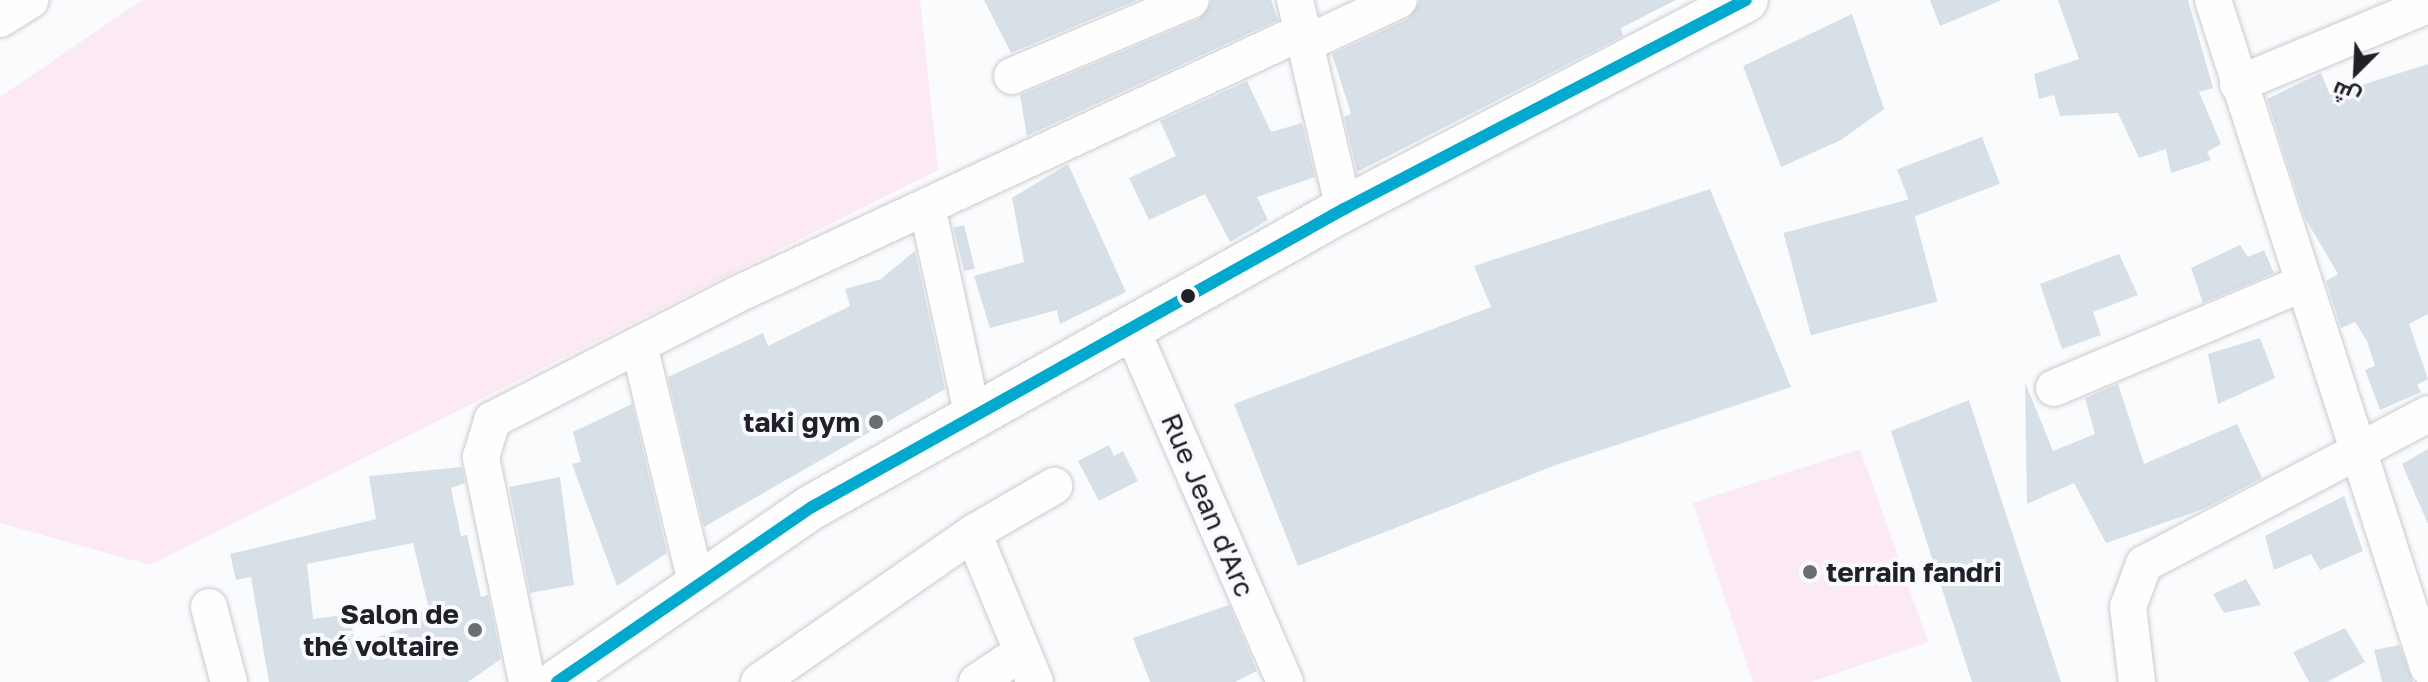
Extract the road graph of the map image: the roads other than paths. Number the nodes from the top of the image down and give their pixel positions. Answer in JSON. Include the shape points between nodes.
{"nodes":[{"id":1,"x":31,"y":0,"type":"edge"},
{"id":2,"x":1191,"y":0,"type":"edge"},
{"id":3,"x":1399,"y":0,"type":"edge"},
{"id":4,"x":1746,"y":0,"type":"edge"},
{"id":5,"x":2213,"y":0,"type":"edge"},
{"id":6,"x":2428,"y":5,"type":"edge"},
{"id":7,"x":0,"y":19,"type":"edge"},
{"id":8,"x":1303,"y":24,"type":"edge"},
{"id":9,"x":1012,"y":76,"type":"dead end"},
{"id":10,"x":2238,"y":84,"type":"junction"},
{"id":11,"x":1344,"y":209,"type":"junction"},
{"id":12,"x":928,"y":211,"type":"junction"},
{"id":13,"x":2301,"y":284,"type":"junction"},
{"id":14,"x":1131,"y":328,"type":"junction"},
{"id":15,"x":639,"y":345,"type":"junction"},
{"id":16,"x":2054,"y":388,"type":"dead end"},
{"id":17,"x":2428,"y":414,"type":"edge"},
{"id":18,"x":973,"y":417,"type":"junction"},
{"id":19,"x":2355,"y":447,"type":"junction"},
{"id":20,"x":1054,"y":486,"type":"dead end"},
{"id":21,"x":973,"y":533,"type":"junction"},
{"id":22,"x":696,"y":583,"type":"junction"},
{"id":23,"x":209,"y":607,"type":"dead end"},
{"id":24,"x":1028,"y":667,"type":"edge"},
{"id":25,"x":2428,"y":667,"type":"edge"},
{"id":26,"x":229,"y":682,"type":"edge"},
{"id":27,"x":527,"y":682,"type":"edge"},
{"id":28,"x":557,"y":682,"type":"edge"},
{"id":29,"x":759,"y":682,"type":"edge"},
{"id":30,"x":977,"y":682,"type":"edge"},
{"id":31,"x":1285,"y":682,"type":"edge"},
{"id":32,"x":2137,"y":682,"type":"edge"}],
"edges":[{"from":1,"to":7,"type":"street"},
{"from":2,"to":9,"type":"street"},
{"from":3,"to":8,"type":"street"},
{"from":4,"to":11,"type":"main road"},
{"from":5,"to":10,"type":"street"},
{"from":6,"to":10,"type":"street"},
{"from":8,"to":11,"type":"street"},
{"from":8,"to":12,"type":"street"},
{"from":10,"to":13,"type":"street"},
{"from":11,"to":14,"type":"main road"},
{"from":12,"to":15,"type":"street"},
{"from":12,"to":18,"type":"street"},
{"from":13,"to":16,"type":"street"},
{"from":13,"to":19,"type":"street"},
{"from":14,"to":18,"type":"main road"},
{"from":14,"to":31,"type":"street","name":"Rue Jean d'Arc"},
{"from":15,"to":22,"type":"street"},
{"from":15,"to":27,"type":"street","via":[[492,420],[485,435],[481,457]]},
{"from":17,"to":19,"type":"street"},
{"from":18,"to":22,"type":"main road"},
{"from":19,"to":25,"type":"street"},
{"from":19,"to":32,"type":"street","via":[[2144,564],[2128,607]]},
{"from":20,"to":21,"type":"street"},
{"from":21,"to":24,"type":"street"},
{"from":21,"to":29,"type":"street"},
{"from":22,"to":28,"type":"main road"},
{"from":23,"to":26,"type":"street"},
{"from":24,"to":30,"type":"street"}]}
